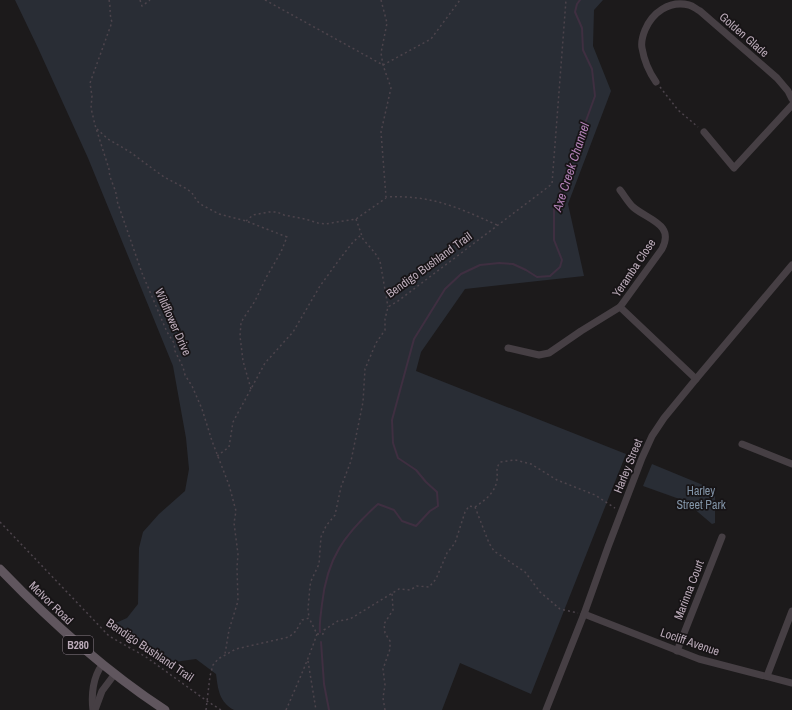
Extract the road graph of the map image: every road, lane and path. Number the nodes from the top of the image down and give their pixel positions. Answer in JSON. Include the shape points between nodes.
{"nodes":[{"id":1,"x":109,"y":0,"type":"edge"},
{"id":2,"x":140,"y":0,"type":"edge"},
{"id":3,"x":150,"y":0,"type":"edge"},
{"id":4,"x":265,"y":0,"type":"edge"},
{"id":5,"x":381,"y":0,"type":"edge"},
{"id":6,"x":460,"y":0,"type":"edge"},
{"id":7,"x":566,"y":0,"type":"edge"},
{"id":8,"x":383,"y":65,"type":"junction"},
{"id":9,"x":656,"y":82,"type":"joint"},
{"id":10,"x":792,"y":99,"type":"edge"},
{"id":11,"x":792,"y":105,"type":"edge"},
{"id":12,"x":96,"y":129,"type":"junction"},
{"id":13,"x":704,"y":132,"type":"joint"},
{"id":14,"x":620,"y":190,"type":"dead end"},
{"id":15,"x":386,"y":198,"type":"junction"},
{"id":16,"x":356,"y":219,"type":"junction"},
{"id":17,"x":246,"y":221,"type":"junction"},
{"id":18,"x":498,"y":225,"type":"junction"},
{"id":19,"x":361,"y":235,"type":"junction"},
{"id":20,"x":792,"y":265,"type":"edge"},
{"id":21,"x":388,"y":307,"type":"junction"},
{"id":22,"x":620,"y":307,"type":"junction"},
{"id":23,"x":508,"y":348,"type":"dead end"},
{"id":24,"x":696,"y":379,"type":"junction"},
{"id":25,"x":251,"y":389,"type":"junction"},
{"id":26,"x":742,"y":444,"type":"dead end"},
{"id":27,"x":217,"y":456,"type":"junction"},
{"id":28,"x":792,"y":464,"type":"edge"},
{"id":29,"x":475,"y":507,"type":"junction"},
{"id":30,"x":621,"y":512,"type":"junction"},
{"id":31,"x":0,"y":522,"type":"edge"},
{"id":32,"x":722,"y":538,"type":"dead end"},
{"id":33,"x":0,"y":570,"type":"edge"},
{"id":34,"x":392,"y":593,"type":"junction"},
{"id":35,"x":792,"y":611,"type":"edge"},
{"id":36,"x":584,"y":614,"type":"junction"},
{"id":37,"x":310,"y":618,"type":"junction"},
{"id":38,"x":317,"y":634,"type":"junction"},
{"id":39,"x":677,"y":651,"type":"junction"},
{"id":40,"x":225,"y":654,"type":"junction"},
{"id":41,"x":308,"y":660,"type":"junction"},
{"id":42,"x":102,"y":665,"type":"junction"},
{"id":43,"x":114,"y":675,"type":"junction"},
{"id":44,"x":767,"y":676,"type":"junction"},
{"id":45,"x":792,"y":683,"type":"edge"},
{"id":46,"x":207,"y":701,"type":"junction"},
{"id":47,"x":94,"y":710,"type":"edge"},
{"id":48,"x":164,"y":710,"type":"edge"},
{"id":49,"x":206,"y":710,"type":"edge"},
{"id":50,"x":221,"y":710,"type":"edge"},
{"id":51,"x":286,"y":710,"type":"edge"},
{"id":52,"x":316,"y":710,"type":"edge"},
{"id":53,"x":385,"y":710,"type":"edge"},
{"id":54,"x":546,"y":710,"type":"edge"}],
"edges":[{"from":1,"to":12,"type":"path","name":"Wildflower Drive","via":[[112,22],[90,83],[91,108]]},
{"from":2,"to":3,"type":"path","via":[[142,6]]},
{"from":4,"to":8,"type":"path"},
{"from":5,"to":8,"type":"path","via":[[387,24],[381,53]]},
{"from":6,"to":8,"type":"path","via":[[431,39]]},
{"from":7,"to":18,"type":"path","name":"Bendigo Bushland Trail","via":[[552,184]]},
{"from":8,"to":15,"type":"path","via":[[391,88],[381,132]]},
{"from":9,"to":10,"type":"street","name":"Golden Glade","via":[[649,72],[641,47],[644,33],[654,15],[667,5],[688,4],[700,11],[777,78]]},
{"from":9,"to":13,"type":"path","via":[[678,110]]},
{"from":11,"to":13,"type":"street","via":[[734,168]]},
{"from":12,"to":17,"type":"path","via":[[164,177],[187,189],[197,202],[219,214]]},
{"from":12,"to":27,"type":"path","name":"Wildflower Drive","via":[[142,273],[202,409]]},
{"from":14,"to":22,"type":"street","name":"Yeramba Close","via":[[632,206],[658,222],[666,238],[662,249]]},
{"from":15,"to":16,"type":"path"},
{"from":15,"to":18,"type":"path","via":[[426,198],[450,204]]},
{"from":16,"to":17,"type":"path","via":[[325,224],[269,212],[252,215]]},
{"from":16,"to":19,"type":"path"},
{"from":17,"to":25,"type":"path","via":[[287,237],[241,323],[243,361]]},
{"from":18,"to":21,"type":"path","name":"Bendigo Bushland Trail"},
{"from":19,"to":21,"type":"path","via":[[380,261]]},
{"from":19,"to":25,"type":"path","via":[[320,286],[293,332],[265,363]]},
{"from":20,"to":24,"type":"street","name":"Harley Street"},
{"from":21,"to":37,"type":"path","name":"Bendigo Bushland Trail","via":[[385,330],[376,343],[365,369],[363,402],[349,469],[341,487],[335,515],[321,537],[319,564],[310,586]]},
{"from":22,"to":23,"type":"street","name":"Yeramba Close","via":[[549,353],[539,355]]},
{"from":22,"to":24,"type":"street","name":"Yeramba Close"},
{"from":24,"to":30,"type":"street","name":"Harley Street","via":[[652,436]]},
{"from":25,"to":27,"type":"path","via":[[231,426],[229,447]]},
{"from":26,"to":28,"type":"street"},
{"from":27,"to":40,"type":"path","name":"Wildflower Drive","via":[[236,511],[234,523],[238,554],[238,601]]},
{"from":29,"to":30,"type":"path","via":[[488,498],[495,488],[496,468],[500,462],[515,460],[531,464],[557,480],[596,495]]},
{"from":29,"to":34,"type":"path","via":[[469,506],[465,512],[455,543],[447,552],[436,579],[429,587],[417,586]]},
{"from":29,"to":36,"type":"path","via":[[494,551],[525,572],[540,592],[560,609]]},
{"from":30,"to":36,"type":"street","name":"Harley Street"},
{"from":31,"to":46,"type":"path","name":"Bendigo Bushland Trail","via":[[109,636],[146,657]]},
{"from":32,"to":39,"type":"street","name":"Marinna Court"},
{"from":33,"to":42,"type":"main road","name":"McIvor Road","number":"B280","via":[[78,646]]},
{"from":34,"to":38,"type":"path","via":[[350,619],[338,621],[324,630],[323,634]]},
{"from":34,"to":53,"type":"path","via":[[393,610],[384,624],[385,633],[390,641],[383,669]]},
{"from":35,"to":44,"type":"street"},
{"from":36,"to":39,"type":"street","name":"Locliff Avenue"},
{"from":36,"to":54,"type":"street","name":"Harley Street"},
{"from":37,"to":38,"type":"path"},
{"from":37,"to":40,"type":"path","name":"Bendigo Bushland Trail","via":[[302,620],[296,631],[285,638]]},
{"from":38,"to":41,"type":"path"},
{"from":39,"to":44,"type":"street","name":"Locliff Avenue"},
{"from":40,"to":46,"type":"path","name":"Bendigo Bushland Trail","via":[[213,665]]},
{"from":41,"to":51,"type":"path"},
{"from":41,"to":52,"type":"path"},
{"from":42,"to":43,"type":"main road","name":"McIvor Road","number":"B280"},
{"from":42,"to":47,"type":"street","via":[[95,677],[92,703]]},
{"from":43,"to":47,"type":"street","via":[[102,691]]},
{"from":43,"to":48,"type":"main road","name":"McIvor Road","number":"B280"},
{"from":44,"to":45,"type":"street","name":"Locliff Avenue"},
{"from":46,"to":49,"type":"path"},
{"from":46,"to":50,"type":"path"}]}
